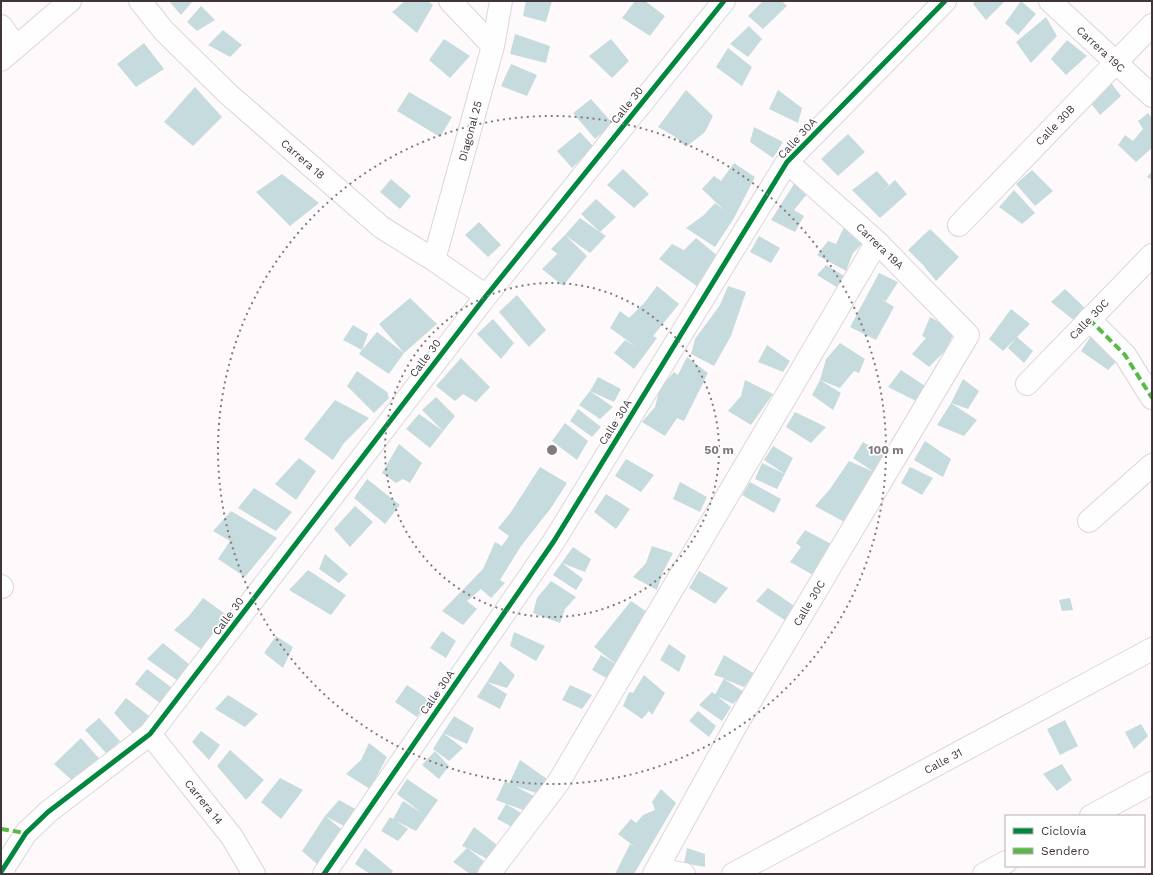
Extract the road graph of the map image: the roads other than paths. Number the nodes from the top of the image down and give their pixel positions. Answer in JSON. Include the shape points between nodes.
{"nodes":[{"id":1,"x":70,"y":1,"type":"edge"},
{"id":2,"x":140,"y":1,"type":"edge"},
{"id":3,"x":450,"y":1,"type":"edge"},
{"id":4,"x":501,"y":1,"type":"edge"},
{"id":5,"x":724,"y":1,"type":"edge"},
{"id":6,"x":945,"y":1,"type":"edge"},
{"id":7,"x":1050,"y":1,"type":"edge"},
{"id":8,"x":1152,"y":25,"type":"edge"},
{"id":9,"x":1,"y":26,"type":"edge"},
{"id":10,"x":493,"y":46,"type":"junction"},
{"id":11,"x":9,"y":54,"type":"edge"},
{"id":12,"x":1115,"y":62,"type":"junction"},
{"id":13,"x":1152,"y":96,"type":"edge"},
{"id":14,"x":787,"y":162,"type":"junction"},
{"id":15,"x":959,"y":225,"type":"dead end"},
{"id":16,"x":877,"y":242,"type":"junction"},
{"id":17,"x":1152,"y":254,"type":"edge"},
{"id":18,"x":434,"y":260,"type":"junction"},
{"id":19,"x":486,"y":296,"type":"junction"},
{"id":20,"x":1089,"y":319,"type":"junction"},
{"id":21,"x":968,"y":335,"type":"joint"},
{"id":22,"x":1027,"y":384,"type":"dead end"},
{"id":23,"x":1152,"y":398,"type":"edge"},
{"id":24,"x":1152,"y":465,"type":"edge"},
{"id":25,"x":1089,"y":521,"type":"dead end"},
{"id":26,"x":1152,"y":649,"type":"edge"},
{"id":27,"x":150,"y":734,"type":"junction"},
{"id":28,"x":1152,"y":783,"type":"edge"},
{"id":29,"x":1093,"y":815,"type":"edge"},
{"id":30,"x":1005,"y":863,"type":"edge"},
{"id":31,"x":656,"y":871,"type":"edge"},
{"id":32,"x":1,"y":872,"type":"edge"},
{"id":33,"x":254,"y":874,"type":"edge"},
{"id":34,"x":324,"y":874,"type":"edge"},
{"id":35,"x":489,"y":874,"type":"edge"},
{"id":36,"x":684,"y":874,"type":"edge"},
{"id":37,"x":733,"y":874,"type":"edge"},
{"id":38,"x":984,"y":874,"type":"edge"}],
"edges":[{"from":1,"to":11,"type":"street"},
{"from":2,"to":18,"type":"street","name":"Carrera 18","via":[[164,31],[227,93],[382,227]]},
{"from":3,"to":10,"type":"street"},
{"from":4,"to":10,"type":"street","name":"Diagonal 25"},
{"from":5,"to":19,"type":"street","name":"Calle 30"},
{"from":6,"to":14,"type":"street","name":"Calle 30A"},
{"from":7,"to":12,"type":"street","name":"Carrera 19C"},
{"from":8,"to":12,"type":"street","name":"Calle 30B"},
{"from":9,"to":11,"type":"street"},
{"from":10,"to":18,"type":"street","name":"Diagonal 25"},
{"from":12,"to":13,"type":"street","name":"Carrera 19C"},
{"from":12,"to":15,"type":"street","name":"Calle 30B"},
{"from":14,"to":16,"type":"street","name":"Carrera 19A"},
{"from":14,"to":34,"type":"street","name":"Calle 30A","via":[[554,541]]},
{"from":16,"to":21,"type":"street","name":"Carrera 19A"},
{"from":16,"to":35,"type":"street","via":[[558,783]]},
{"from":17,"to":20,"type":"street","name":"Calle 30C"},
{"from":18,"to":19,"type":"street","name":"Carrera 18"},
{"from":19,"to":27,"type":"street","name":"Calle 30"},
{"from":20,"to":22,"type":"street","name":"Calle 30C"},
{"from":20,"to":23,"type":"street","via":[[1126,355]]},
{"from":21,"to":31,"type":"street","name":"Calle 30C","via":[[739,720]]},
{"from":24,"to":25,"type":"street"},
{"from":26,"to":37,"type":"street","name":"Calle 31"},
{"from":27,"to":32,"type":"street","name":"Calle 30","via":[[48,812],[26,833]]},
{"from":27,"to":33,"type":"street","name":"Carrera 14","via":[[232,837]]},
{"from":28,"to":29,"type":"street"},
{"from":30,"to":38,"type":"street"},
{"from":31,"to":36,"type":"street"}]}
